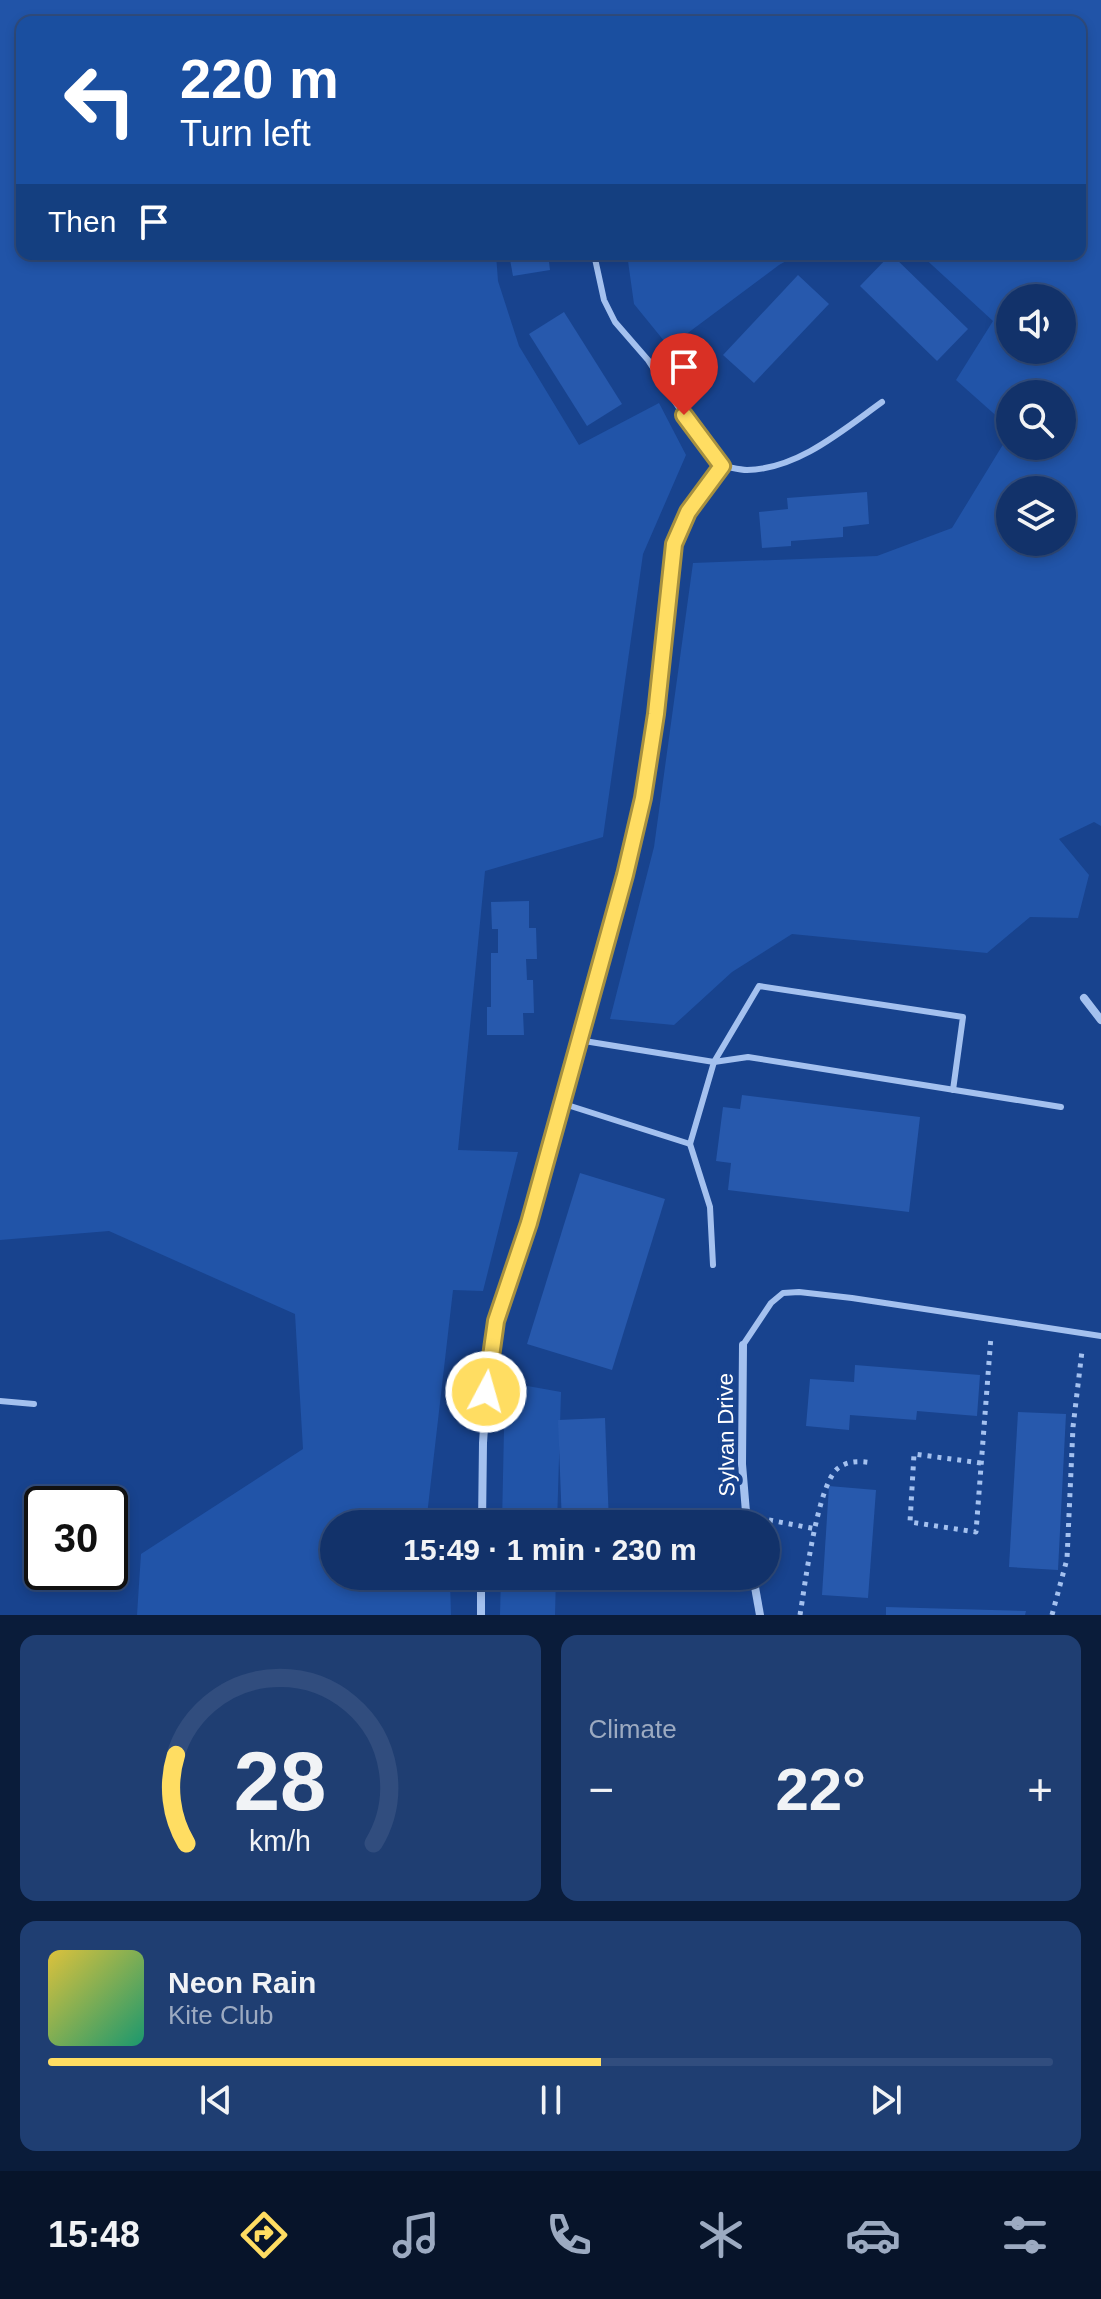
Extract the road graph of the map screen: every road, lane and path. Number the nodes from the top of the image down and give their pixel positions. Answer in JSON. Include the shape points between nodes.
{"nodes":[{"id":1,"x":595,"y":260,"type":"edge"},
{"id":2,"x":882,"y":402,"type":"dead end"},
{"id":3,"x":722,"y":466,"type":"junction"},
{"id":4,"x":1084,"y":998,"type":"dead end"},
{"id":5,"x":1101,"y":1020,"type":"edge"},
{"id":6,"x":578,"y":1040,"type":"junction"},
{"id":7,"x":714,"y":1062,"type":"junction"},
{"id":8,"x":953,"y":1090,"type":"junction"},
{"id":9,"x":561,"y":1103,"type":"junction"},
{"id":10,"x":1061,"y":1107,"type":"dead end"},
{"id":11,"x":690,"y":1144,"type":"junction"},
{"id":12,"x":713,"y":1265,"type":"dead end"},
{"id":13,"x":993,"y":1319,"type":"junction"},
{"id":14,"x":1084,"y":1333,"type":"junction"},
{"id":15,"x":1101,"y":1336,"type":"edge"},
{"id":16,"x":743,"y":1345,"type":"joint"},
{"id":17,"x":0,"y":1401,"type":"edge"},
{"id":18,"x":34,"y":1404,"type":"dead end"},
{"id":19,"x":873,"y":1463,"type":"dead end"},
{"id":20,"x":981,"y":1463,"type":"junction"},
{"id":21,"x":482,"y":1510,"type":"edge"},
{"id":22,"x":746,"y":1510,"type":"edge"},
{"id":23,"x":780,"y":1522,"type":"edge"},
{"id":24,"x":816,"y":1529,"type":"junction"},
{"id":25,"x":481,"y":1590,"type":"edge"},
{"id":26,"x":756,"y":1590,"type":"edge"},
{"id":27,"x":481,"y":1615,"type":"edge"},
{"id":28,"x":760,"y":1615,"type":"edge"},
{"id":29,"x":800,"y":1615,"type":"edge"},
{"id":30,"x":1052,"y":1615,"type":"edge"}],
"edges":[{"from":1,"to":3,"type":"lane","via":[[615,322]]},
{"from":2,"to":3,"type":"lane","via":[[817,448],[790,460],[746,470]]},
{"from":3,"to":6,"type":"street","via":[[688,512],[674,544],[643,798]]},
{"from":4,"to":5,"type":"street"},
{"from":6,"to":7,"type":"lane"},
{"from":6,"to":9,"type":"street"},
{"from":7,"to":8,"type":"lane","via":[[748,1057]]},
{"from":7,"to":8,"type":"lane","via":[[759,986],[963,1017]]},
{"from":7,"to":11,"type":"lane"},
{"from":8,"to":10,"type":"lane"},
{"from":9,"to":11,"type":"lane"},
{"from":9,"to":21,"type":"street","via":[[496,1321],[488,1366]]},
{"from":11,"to":12,"type":"lane","via":[[710,1207]]},
{"from":13,"to":14,"type":"lane"},
{"from":13,"to":16,"type":"lane","via":[[783,1293],[759,1317]]},
{"from":13,"to":20,"type":"path"},
{"from":14,"to":15,"type":"lane"},
{"from":14,"to":30,"type":"path","via":[[1067,1559]]},
{"from":16,"to":22,"type":"street","name":"Sylvan Drive"},
{"from":17,"to":18,"type":"lane"},
{"from":19,"to":24,"type":"path","via":[[848,1463],[837,1470],[827,1482]]},
{"from":20,"to":20,"type":"path","via":[[976,1532],[910,1522],[914,1454]]},
{"from":23,"to":24,"type":"path"},
{"from":24,"to":29,"type":"path"},
{"from":25,"to":27,"type":"street"},
{"from":26,"to":28,"type":"street"}]}
